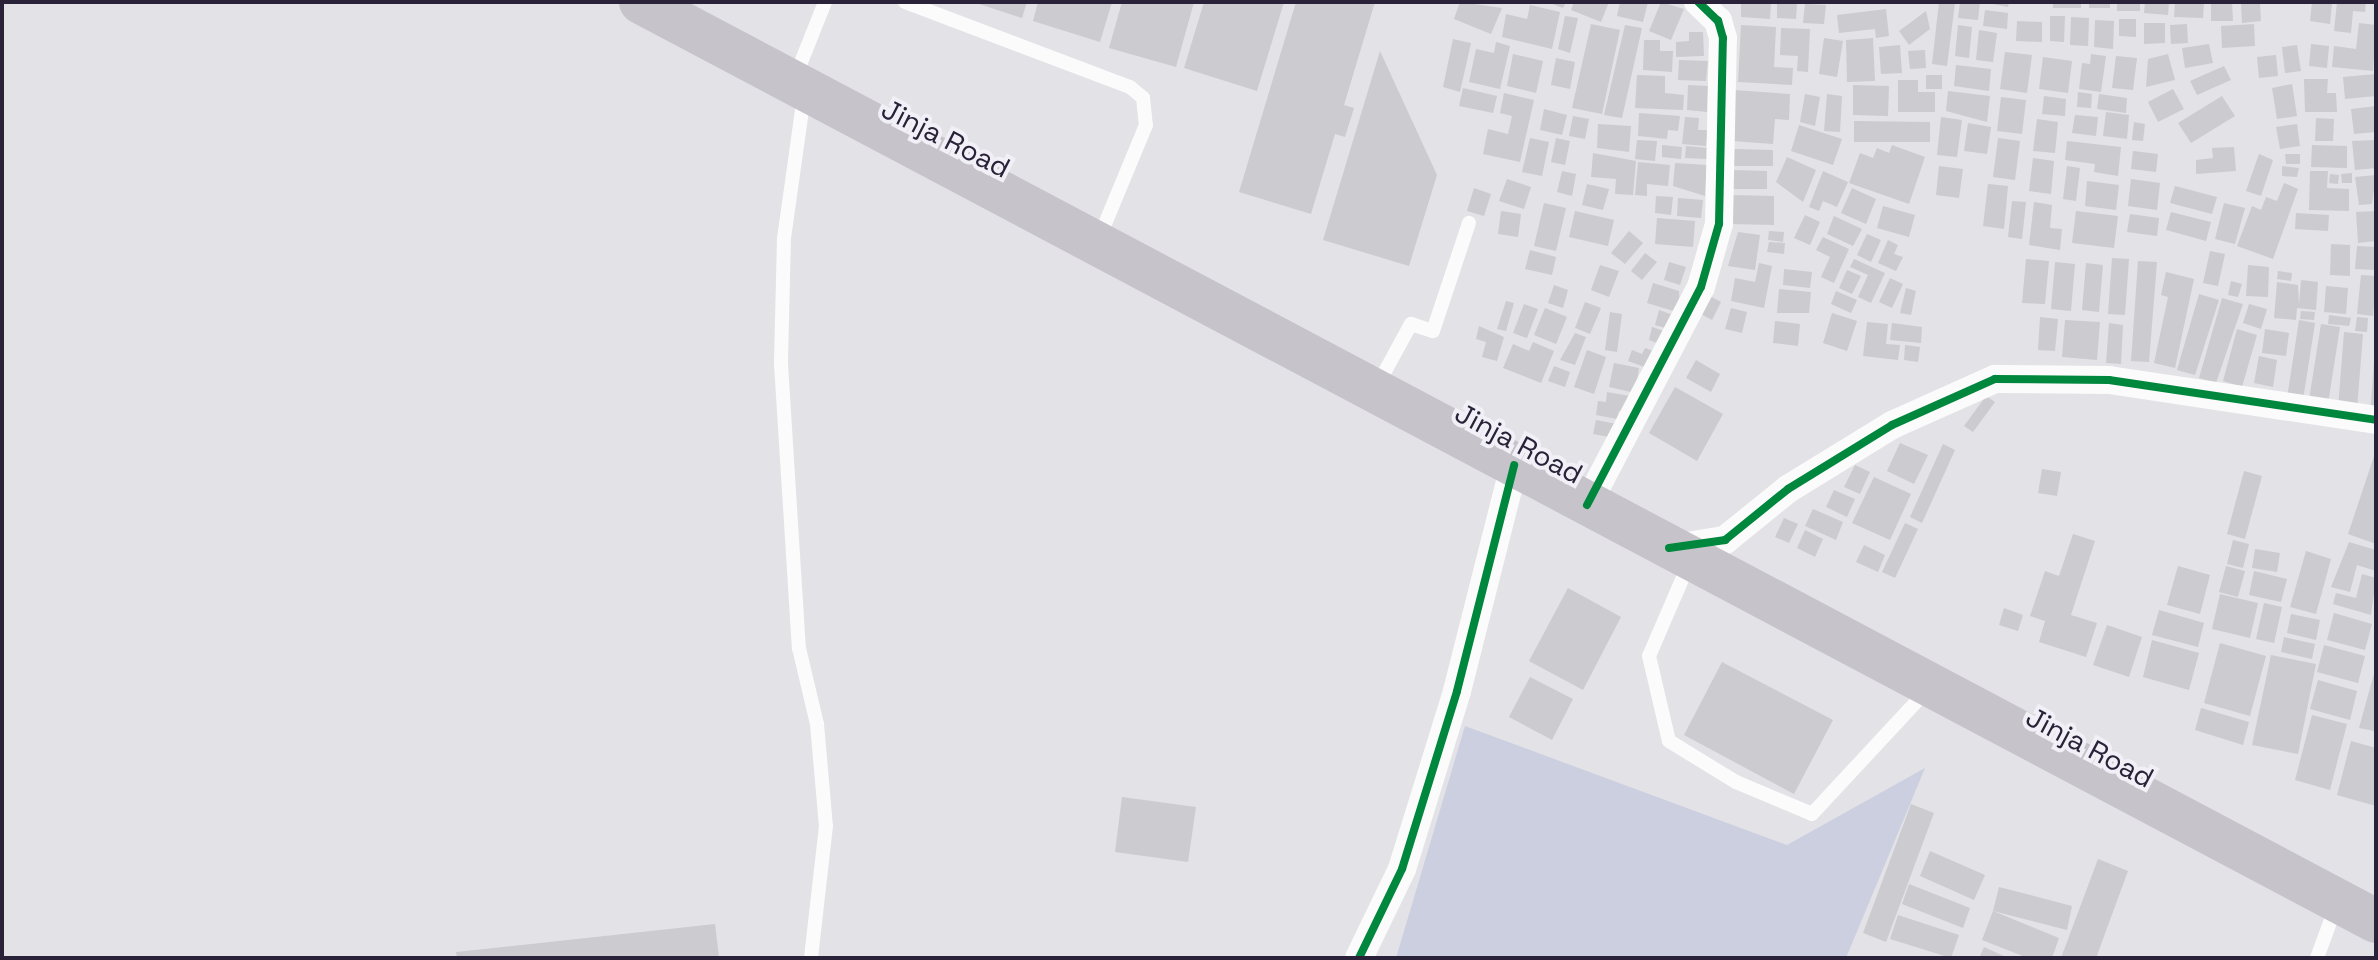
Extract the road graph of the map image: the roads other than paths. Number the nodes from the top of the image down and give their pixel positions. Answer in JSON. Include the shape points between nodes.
{"nodes":[{"id":1,"x":641,"y":2,"type":"edge"},
{"id":2,"x":825,"y":2,"type":"edge"},
{"id":3,"x":905,"y":2,"type":"edge"},
{"id":4,"x":1698,"y":2,"type":"edge"},
{"id":5,"x":799,"y":87,"type":"junction"},
{"id":6,"x":1469,"y":223,"type":"dead end"},
{"id":7,"x":1098,"y":241,"type":"junction"},
{"id":8,"x":1375,"y":390,"type":"junction"},
{"id":9,"x":2376,"y":420,"type":"edge"},
{"id":10,"x":1514,"y":465,"type":"junction"},
{"id":11,"x":1587,"y":505,"type":"junction"},
{"id":12,"x":1680,"y":554,"type":"junction"},
{"id":13,"x":1929,"y":688,"type":"junction"},
{"id":14,"x":2357,"y":912,"type":"edge"},
{"id":15,"x":811,"y":958,"type":"edge"},
{"id":16,"x":1359,"y":958,"type":"edge"},
{"id":17,"x":2317,"y":958,"type":"edge"}],
"edges":[{"from":1,"to":5,"type":"highway","name":"Jinja Road"},
{"from":2,"to":5,"type":"lane"},
{"from":3,"to":7,"type":"lane","via":[[1130,87],[1143,98],[1146,125]]},
{"from":4,"to":11,"type":"street","via":[[1718,21],[1723,38],[1719,224],[1701,287]]},
{"from":5,"to":7,"type":"highway","name":"Jinja Road"},
{"from":5,"to":15,"type":"lane","via":[[784,238],[781,364],[799,648],[817,724],[826,826]]},
{"from":6,"to":8,"type":"lane","via":[[1433,331],[1411,324]]},
{"from":7,"to":8,"type":"highway","name":"Jinja Road"},
{"from":8,"to":10,"type":"highway","name":"Jinja Road"},
{"from":9,"to":12,"type":"street","via":[[2109,380],[1995,379],[1892,425],[1788,489],[1725,540]]},
{"from":10,"to":11,"type":"highway","name":"Jinja Road"},
{"from":10,"to":16,"type":"street","via":[[1457,691],[1402,869]]},
{"from":11,"to":12,"type":"highway","name":"Jinja Road"},
{"from":12,"to":13,"type":"highway","name":"Jinja Road"},
{"from":12,"to":13,"type":"lane","via":[[1649,656],[1669,741],[1736,782],[1812,814]]},
{"from":13,"to":14,"type":"highway","name":"Jinja Road"},
{"from":14,"to":17,"type":"lane"}]}
